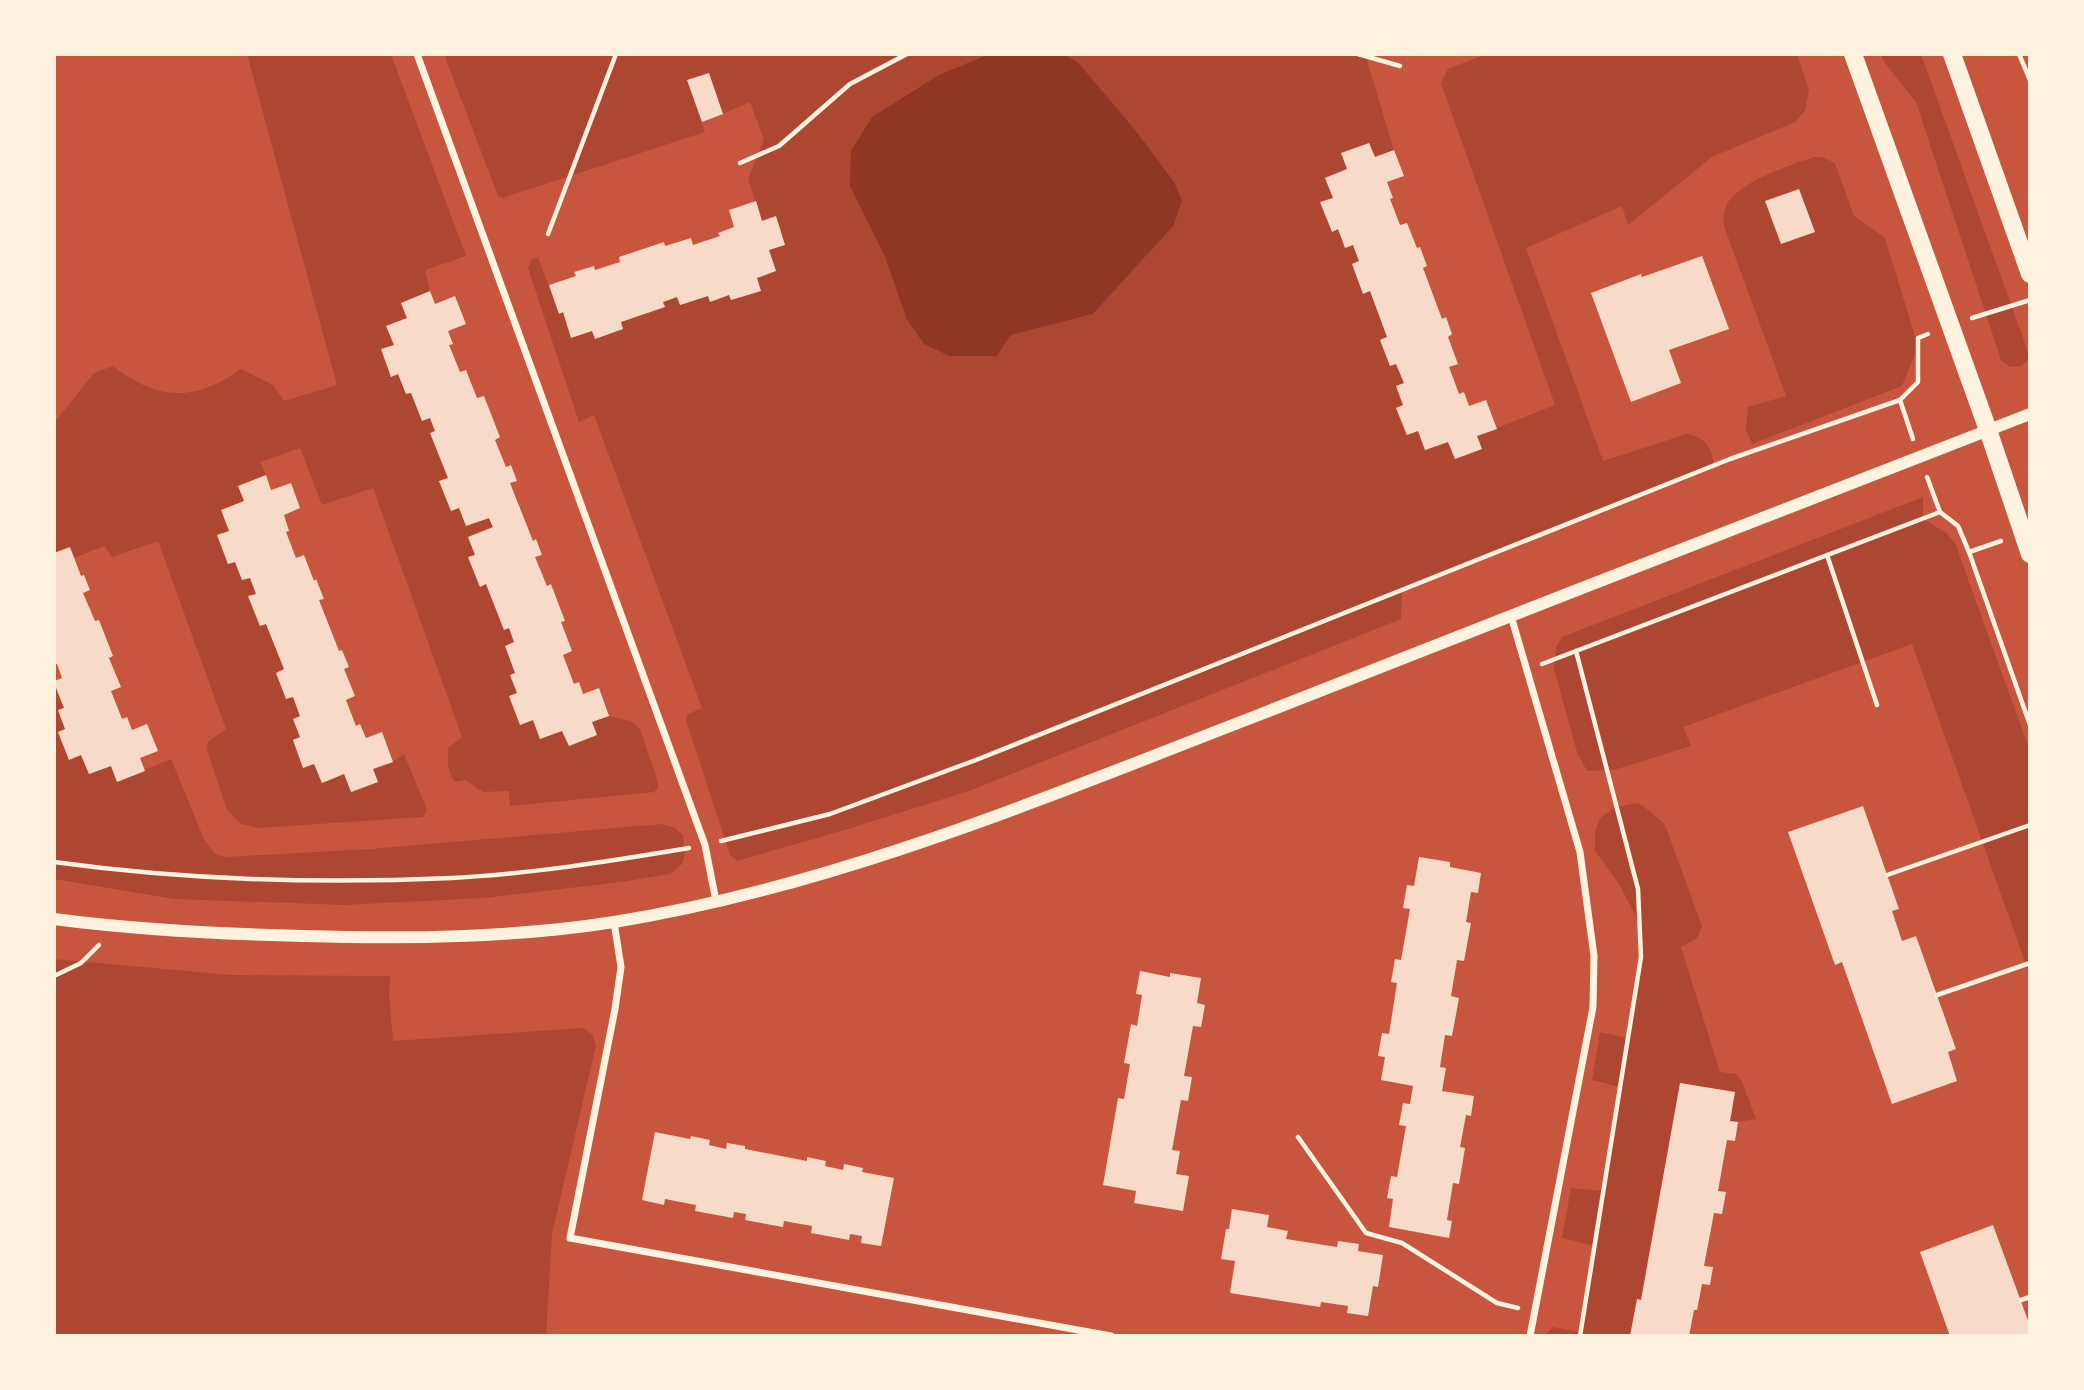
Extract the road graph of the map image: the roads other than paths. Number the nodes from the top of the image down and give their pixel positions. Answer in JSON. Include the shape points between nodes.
{"nodes":[{"id":1,"x":418,"y":54,"type":"edge"},
{"id":2,"x":1853,"y":54,"type":"edge"},
{"id":3,"x":1952,"y":54,"type":"edge"},
{"id":4,"x":2030,"y":274,"type":"edge"},
{"id":5,"x":2030,"y":414,"type":"edge"},
{"id":6,"x":1988,"y":430,"type":"junction"},
{"id":7,"x":2030,"y":554,"type":"edge"},
{"id":8,"x":1511,"y":617,"type":"junction"},
{"id":9,"x":716,"y":901,"type":"junction"},
{"id":10,"x":54,"y":919,"type":"edge"},
{"id":11,"x":614,"y":922,"type":"junction"},
{"id":12,"x":1111,"y":1336,"type":"edge"},
{"id":13,"x":1530,"y":1336,"type":"edge"}],
"edges":[{"from":1,"to":9,"type":"street","via":[[705,845]]},
{"from":2,"to":6,"type":"main road"},
{"from":3,"to":4,"type":"main road"},
{"from":5,"to":6,"type":"street"},
{"from":6,"to":7,"type":"main road"},
{"from":6,"to":8,"type":"street"},
{"from":8,"to":9,"type":"street","via":[[916,845]]},
{"from":8,"to":13,"type":"street","via":[[1580,852],[1594,956],[1593,1007]]},
{"from":9,"to":11,"type":"street"},
{"from":10,"to":11,"type":"street","via":[[239,935],[410,937]]},
{"from":11,"to":12,"type":"street","via":[[621,967],[570,1238]]}]}
